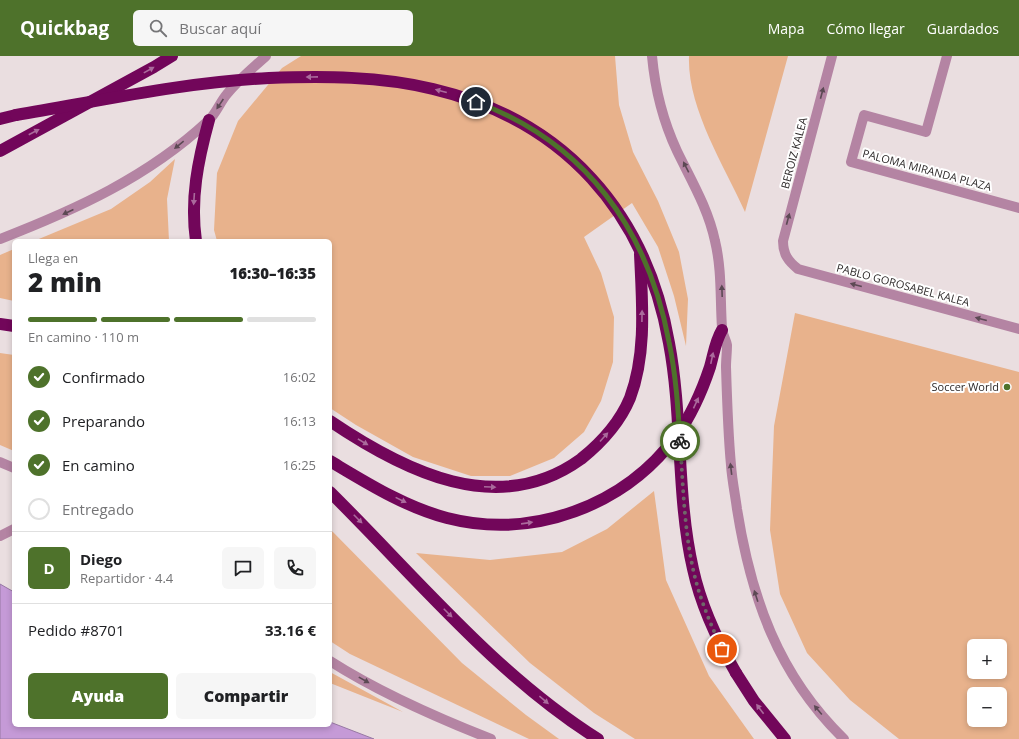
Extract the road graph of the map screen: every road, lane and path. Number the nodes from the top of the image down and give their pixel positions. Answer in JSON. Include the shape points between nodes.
{"nodes":[{"id":1,"x":172,"y":56,"type":"edge"},
{"id":2,"x":266,"y":56,"type":"edge"},
{"id":3,"x":652,"y":56,"type":"edge"},
{"id":4,"x":832,"y":56,"type":"edge"},
{"id":5,"x":947,"y":56,"type":"edge"},
{"id":6,"x":0,"y":119,"type":"edge"},
{"id":7,"x":209,"y":120,"type":"junction"},
{"id":8,"x":0,"y":151,"type":"edge"},
{"id":9,"x":1019,"y":208,"type":"edge"},
{"id":10,"x":0,"y":239,"type":"edge"},
{"id":11,"x":196,"y":239,"type":"edge"},
{"id":12,"x":640,"y":248,"type":"junction"},
{"id":13,"x":786,"y":256,"type":"joint"},
{"id":14,"x":0,"y":324,"type":"edge"},
{"id":15,"x":12,"y":326,"type":"edge"},
{"id":16,"x":1019,"y":329,"type":"edge"},
{"id":17,"x":722,"y":330,"type":"junction"},
{"id":18,"x":332,"y":422,"type":"edge"},
{"id":19,"x":0,"y":462,"type":"edge"},
{"id":20,"x":332,"y":462,"type":"edge"},
{"id":21,"x":12,"y":467,"type":"edge"},
{"id":22,"x":332,"y":494,"type":"edge"},
{"id":23,"x":12,"y":530,"type":"edge"},
{"id":24,"x":0,"y":536,"type":"edge"},
{"id":25,"x":332,"y":662,"type":"edge"},
{"id":26,"x":490,"y":739,"type":"edge"},
{"id":27,"x":598,"y":739,"type":"edge"},
{"id":28,"x":785,"y":739,"type":"edge"},
{"id":29,"x":844,"y":739,"type":"edge"}],
"edges":[{"from":8,"to":1,"type":"highway","one_way":true,"bridge":true},
{"from":2,"to":7,"type":"street","one_way":true,"via":[[226,94]]},
{"from":17,"to":3,"type":"street","one_way":true,"via":[[722,286],[715,240],[700,196],[666,125],[658,99]]},
{"from":13,"to":4,"type":"street","name":"BEROIZ KALEA","one_way":true,"via":[[783,249],[784,233]]},
{"from":5,"to":9,"type":"street","name":"PALOMA MIRANDA PLAZA","via":[[926,132],[864,115],[851,162]]},
{"from":12,"to":6,"type":"highway","one_way":true,"bridge":true,"via":[[609,197],[567,153],[543,135],[490,107],[433,89],[396,82],[337,77],[267,78],[175,88]]},
{"from":7,"to":10,"type":"street","one_way":true,"via":[[174,149],[98,198]]},
{"from":7,"to":11,"type":"highway","one_way":true,"via":[[195,181],[193,205]]},
{"from":18,"to":12,"type":"highway","one_way":true,"bridge":true,"via":[[410,467],[451,482],[491,488],[521,486],[547,479],[572,465],[592,450],[614,426],[630,398],[639,360],[642,313]]},
{"from":28,"to":12,"type":"highway","one_way":true,"bridge":true,"via":[[754,701],[736,673],[710,623],[693,570],[685,515],[678,408],[669,342],[656,291]]},
{"from":16,"to":13,"type":"street","name":"PABLO GOROSABEL KALEA","one_way":true,"via":[[798,269]]},
{"from":14,"to":15,"type":"highway"},
{"from":20,"to":17,"type":"highway","one_way":true,"via":[[404,502],[446,518],[486,525],[522,524],[555,518],[585,508],[615,493],[648,468],[677,435],[693,409],[710,365],[715,342]]},
{"from":29,"to":17,"type":"street","one_way":true,"via":[[793,676],[761,612],[750,578],[731,467],[727,344]]},
{"from":19,"to":21,"type":"street"},
{"from":22,"to":27,"type":"highway","one_way":true,"via":[[493,656],[552,706]]},
{"from":23,"to":24,"type":"street"},
{"from":25,"to":26,"type":"street","one_way":true,"via":[[441,720]]}]}
